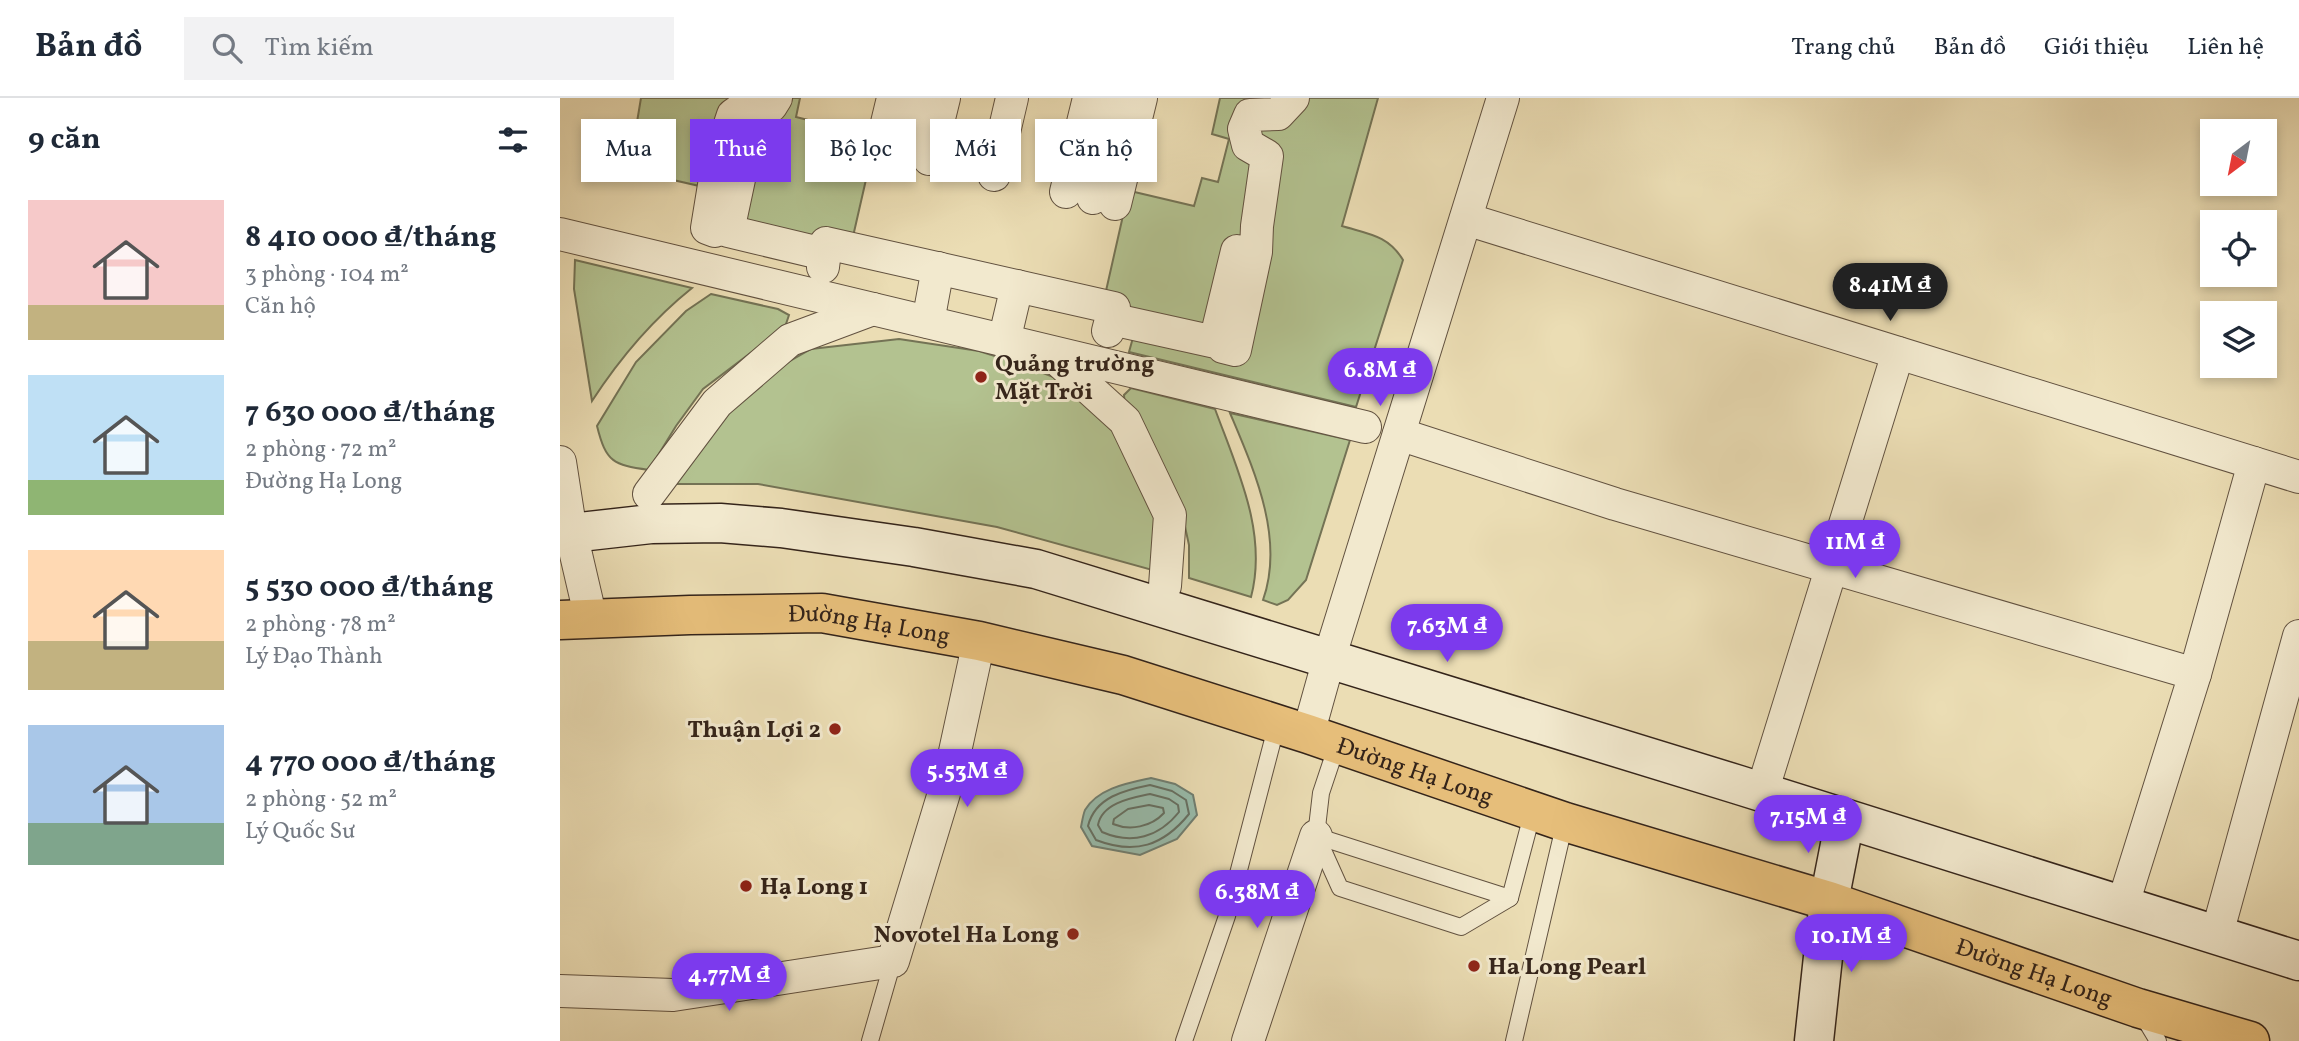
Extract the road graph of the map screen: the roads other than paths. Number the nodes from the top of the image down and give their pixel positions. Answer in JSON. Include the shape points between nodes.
{"nodes":[{"id":1,"x":776,"y":98,"type":"edge"},
{"id":2,"x":893,"y":98,"type":"edge"},
{"id":3,"x":916,"y":98,"type":"edge"},
{"id":4,"x":944,"y":98,"type":"edge"},
{"id":5,"x":1012,"y":98,"type":"edge"},
{"id":6,"x":1089,"y":98,"type":"edge"},
{"id":7,"x":1118,"y":98,"type":"edge"},
{"id":8,"x":1141,"y":98,"type":"edge"},
{"id":9,"x":1503,"y":98,"type":"edge"},
{"id":10,"x":739,"y":103,"type":"edge"},
{"id":11,"x":1285,"y":106,"type":"edge"},
{"id":12,"x":897,"y":119,"type":"edge"},
{"id":13,"x":911,"y":119,"type":"edge"},
{"id":14,"x":1007,"y":119,"type":"edge"},
{"id":15,"x":916,"y":136,"type":"edge"},
{"id":16,"x":1091,"y":198,"type":"junction"},
{"id":17,"x":1466,"y":219,"type":"junction"},
{"id":18,"x":560,"y":234,"type":"edge"},
{"id":19,"x":824,"y":254,"type":"junction"},
{"id":20,"x":938,"y":268,"type":"junction"},
{"id":21,"x":1017,"y":286,"type":"junction"},
{"id":22,"x":820,"y":296,"type":"junction"},
{"id":23,"x":873,"y":309,"type":"junction"},
{"id":24,"x":1111,"y":319,"type":"junction"},
{"id":25,"x":928,"y":322,"type":"junction"},
{"id":26,"x":1004,"y":341,"type":"junction"},
{"id":27,"x":1047,"y":351,"type":"junction"},
{"id":28,"x":1898,"y":353,"type":"junction"},
{"id":29,"x":1101,"y":363,"type":"junction"},
{"id":30,"x":1365,"y":427,"type":"dead end"},
{"id":31,"x":1399,"y":434,"type":"junction"},
{"id":32,"x":560,"y":462,"type":"edge"},
{"id":33,"x":2254,"y":463,"type":"junction"},
{"id":34,"x":2299,"y":477,"type":"edge"},
{"id":35,"x":649,"y":494,"type":"dead end"},
{"id":36,"x":571,"y":533,"type":"junction"},
{"id":37,"x":1832,"y":567,"type":"junction"},
{"id":38,"x":1166,"y":586,"type":"dead end"},
{"id":39,"x":575,"y":620,"type":"edge"},
{"id":40,"x":2299,"y":636,"type":"edge"},
{"id":41,"x":979,"y":641,"type":"junction"},
{"id":42,"x":1329,"y":659,"type":"junction"},
{"id":43,"x":2195,"y":674,"type":"junction"},
{"id":44,"x":2290,"y":702,"type":"edge"},
{"id":45,"x":1307,"y":734,"type":"junction"},
{"id":46,"x":1762,"y":792,"type":"junction"},
{"id":47,"x":1549,"y":817,"type":"junction"},
{"id":48,"x":1845,"y":819,"type":"junction"},
{"id":49,"x":1317,"y":836,"type":"junction"},
{"id":50,"x":1510,"y":898,"type":"junction"},
{"id":51,"x":1829,"y":901,"type":"junction"},
{"id":52,"x":2123,"y":904,"type":"junction"},
{"id":53,"x":2217,"y":934,"type":"junction"},
{"id":54,"x":893,"y":961,"type":"junction"},
{"id":55,"x":2299,"y":961,"type":"edge"},
{"id":56,"x":560,"y":991,"type":"edge"},
{"id":57,"x":2138,"y":1008,"type":"junction"},
{"id":58,"x":870,"y":1041,"type":"edge"},
{"id":59,"x":1184,"y":1041,"type":"edge"},
{"id":60,"x":1248,"y":1041,"type":"edge"},
{"id":61,"x":1514,"y":1041,"type":"edge"},
{"id":62,"x":1814,"y":1041,"type":"edge"},
{"id":63,"x":2158,"y":1041,"type":"edge"},
{"id":64,"x":2250,"y":1041,"type":"edge"}],
"edges":[{"from":1,"to":10,"type":"street","via":[[762,111]]},
{"from":2,"to":12,"type":"street"},
{"from":3,"to":13,"type":"street"},
{"from":4,"to":15,"type":"street"},
{"from":5,"to":14,"type":"street"},
{"from":6,"to":16,"type":"street"},
{"from":7,"to":16,"type":"street"},
{"from":8,"to":16,"type":"street"},
{"from":9,"to":17,"type":"street"},
{"from":10,"to":19,"type":"street","via":[[715,179],[707,228],[715,231],[738,135],[748,137],[729,231]]},
{"from":11,"to":24,"type":"street","via":[[1250,115],[1244,129],[1248,145],[1267,156],[1256,252],[1235,350],[1223,347],[1246,253],[1237,251],[1215,342]]},
{"from":17,"to":28,"type":"street"},
{"from":17,"to":31,"type":"street"},
{"from":18,"to":22,"type":"street"},
{"from":19,"to":20,"type":"street","via":[[826,243]]},
{"from":19,"to":22,"type":"street"},
{"from":20,"to":21,"type":"street"},
{"from":20,"to":25,"type":"street"},
{"from":21,"to":24,"type":"street","via":[[1114,308]]},
{"from":21,"to":26,"type":"street"},
{"from":22,"to":23,"type":"street"},
{"from":23,"to":25,"type":"street"},
{"from":23,"to":35,"type":"street","via":[[789,340],[717,403]]},
{"from":24,"to":29,"type":"street"},
{"from":25,"to":26,"type":"street"},
{"from":26,"to":27,"type":"street"},
{"from":27,"to":29,"type":"street"},
{"from":27,"to":38,"type":"street","via":[[1125,421],[1170,515]]},
{"from":28,"to":33,"type":"street"},
{"from":28,"to":37,"type":"street"},
{"from":29,"to":30,"type":"street"},
{"from":31,"to":37,"type":"street"},
{"from":31,"to":42,"type":"street"},
{"from":32,"to":36,"type":"street"},
{"from":33,"to":34,"type":"street"},
{"from":33,"to":43,"type":"street"},
{"from":36,"to":39,"type":"street"},
{"from":36,"to":42,"type":"street","via":[[651,524],[720,523],[914,547],[1036,569]]},
{"from":37,"to":43,"type":"street"},
{"from":37,"to":46,"type":"street"},
{"from":39,"to":41,"type":"main road","name":"Đường Hạ Long","via":[[822,613]]},
{"from":40,"to":44,"type":"street"},
{"from":41,"to":45,"type":"main road","name":"Đường Hạ Long","via":[[1123,675]]},
{"from":41,"to":54,"type":"street","via":[[951,770]]},
{"from":42,"to":45,"type":"street"},
{"from":42,"to":46,"type":"street"},
{"from":43,"to":52,"type":"street"},
{"from":44,"to":53,"type":"street"},
{"from":45,"to":47,"type":"main road","name":"Đường Hạ Long"},
{"from":45,"to":49,"type":"lane","via":[[1321,793]]},
{"from":45,"to":59,"type":"lane","via":[[1227,916]]},
{"from":46,"to":48,"type":"street"},
{"from":47,"to":50,"type":"lane"},
{"from":47,"to":51,"type":"main road","name":"Đường Hạ Long"},
{"from":47,"to":61,"type":"lane"},
{"from":48,"to":51,"type":"street"},
{"from":48,"to":52,"type":"street"},
{"from":49,"to":50,"type":"lane"},
{"from":49,"to":50,"type":"lane","via":[[1340,888],[1461,927]]},
{"from":49,"to":60,"type":"street"},
{"from":51,"to":57,"type":"main road","name":"Đường Hạ Long"},
{"from":51,"to":62,"type":"street"},
{"from":52,"to":53,"type":"street"},
{"from":53,"to":55,"type":"street"},
{"from":54,"to":56,"type":"street","via":[[673,995]]},
{"from":54,"to":58,"type":"lane"},
{"from":57,"to":63,"type":"lane"},
{"from":57,"to":64,"type":"main road","name":"Đường Hạ Long"}]}
